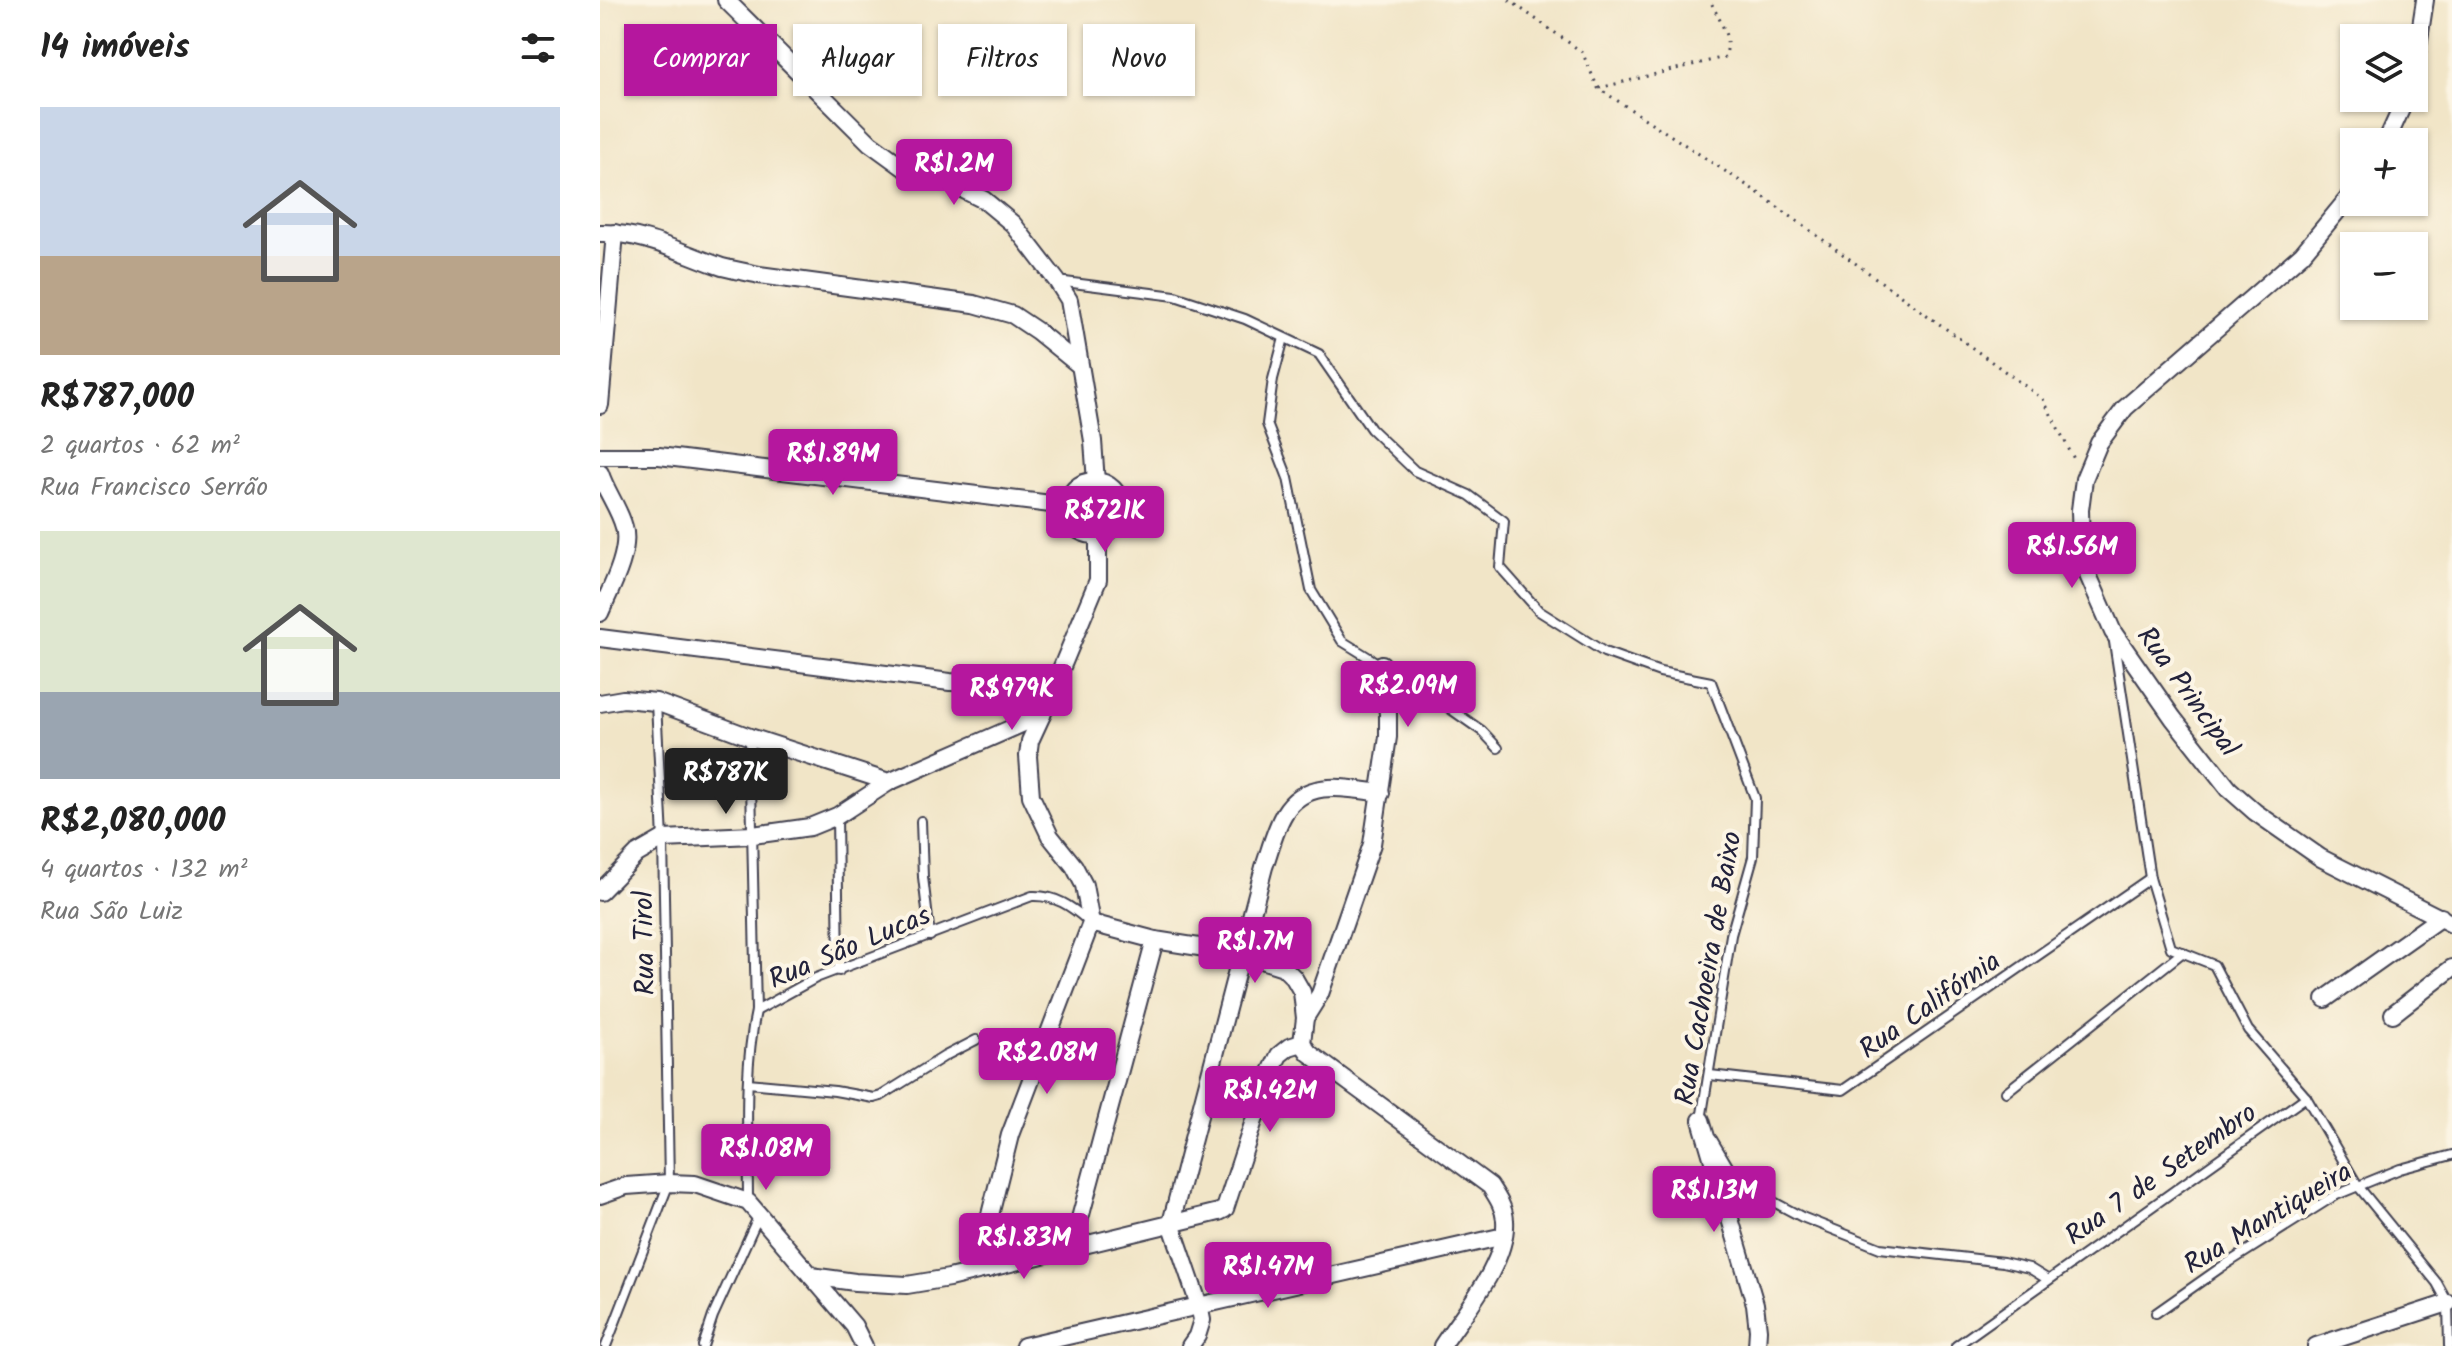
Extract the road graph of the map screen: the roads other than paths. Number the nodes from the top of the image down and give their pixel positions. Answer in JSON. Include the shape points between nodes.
{"nodes":[{"id":1,"x":726,"y":0,"type":"edge"},
{"id":2,"x":2425,"y":0,"type":"edge"},
{"id":3,"x":2421,"y":24,"type":"edge"},
{"id":4,"x":2340,"y":208,"type":"edge"},
{"id":5,"x":607,"y":233,"type":"edge"},
{"id":6,"x":1057,"y":281,"type":"junction"},
{"id":7,"x":1284,"y":338,"type":"junction"},
{"id":8,"x":1079,"y":365,"type":"junction"},
{"id":9,"x":600,"y":405,"type":"edge"},
{"id":10,"x":600,"y":456,"type":"edge"},
{"id":11,"x":600,"y":473,"type":"edge"},
{"id":12,"x":1096,"y":482,"type":"junction"},
{"id":13,"x":1067,"y":506,"type":"junction"},
{"id":14,"x":1098,"y":535,"type":"junction"},
{"id":15,"x":600,"y":613,"type":"edge"},
{"id":16,"x":2113,"y":632,"type":"junction"},
{"id":17,"x":600,"y":638,"type":"edge"},
{"id":18,"x":1382,"y":664,"type":"junction"},
{"id":19,"x":1056,"y":678,"type":"junction"},
{"id":20,"x":656,"y":702,"type":"junction"},
{"id":21,"x":600,"y":703,"type":"edge"},
{"id":22,"x":1042,"y":715,"type":"junction"},
{"id":23,"x":750,"y":737,"type":"junction"},
{"id":24,"x":1498,"y":748,"type":"dead end"},
{"id":25,"x":889,"y":782,"type":"junction"},
{"id":26,"x":1381,"y":793,"type":"junction"},
{"id":27,"x":837,"y":816,"type":"junction"},
{"id":28,"x":921,"y":821,"type":"dead end"},
{"id":29,"x":753,"y":835,"type":"junction"},
{"id":30,"x":663,"y":839,"type":"junction"},
{"id":31,"x":2150,"y":878,"type":"junction"},
{"id":32,"x":600,"y":892,"type":"edge"},
{"id":33,"x":2446,"y":920,"type":"edge"},
{"id":34,"x":1091,"y":923,"type":"junction"},
{"id":35,"x":930,"y":936,"type":"junction"},
{"id":36,"x":1155,"y":940,"type":"junction"},
{"id":37,"x":2183,"y":952,"type":"junction"},
{"id":38,"x":1243,"y":954,"type":"junction"},
{"id":39,"x":2452,"y":968,"type":"edge"},
{"id":40,"x":839,"y":971,"type":"junction"},
{"id":41,"x":2325,"y":999,"type":"dead end"},
{"id":42,"x":756,"y":1011,"type":"junction"},
{"id":43,"x":2393,"y":1014,"type":"dead end"},
{"id":44,"x":1305,"y":1018,"type":"junction"},
{"id":45,"x":976,"y":1040,"type":"dead end"},
{"id":46,"x":1302,"y":1043,"type":"junction"},
{"id":47,"x":1710,"y":1075,"type":"junction"},
{"id":48,"x":748,"y":1083,"type":"junction"},
{"id":49,"x":2006,"y":1092,"type":"dead end"},
{"id":50,"x":2306,"y":1097,"type":"junction"},
{"id":51,"x":1701,"y":1120,"type":"junction"},
{"id":52,"x":2452,"y":1155,"type":"edge"},
{"id":53,"x":669,"y":1183,"type":"junction"},
{"id":54,"x":2358,"y":1186,"type":"junction"},
{"id":55,"x":600,"y":1195,"type":"edge"},
{"id":56,"x":754,"y":1208,"type":"junction"},
{"id":57,"x":1171,"y":1223,"type":"junction"},
{"id":58,"x":1504,"y":1236,"type":"junction"},
{"id":59,"x":1072,"y":1248,"type":"junction"},
{"id":60,"x":989,"y":1269,"type":"junction"},
{"id":61,"x":811,"y":1276,"type":"junction"},
{"id":62,"x":2047,"y":1279,"type":"junction"},
{"id":63,"x":2448,"y":1303,"type":"junction"},
{"id":64,"x":1199,"y":1305,"type":"junction"},
{"id":65,"x":2156,"y":1313,"type":"dead end"},
{"id":66,"x":606,"y":1346,"type":"edge"},
{"id":67,"x":703,"y":1346,"type":"edge"},
{"id":68,"x":864,"y":1346,"type":"edge"},
{"id":69,"x":1024,"y":1346,"type":"edge"},
{"id":70,"x":1190,"y":1346,"type":"edge"},
{"id":71,"x":1442,"y":1346,"type":"edge"},
{"id":72,"x":1757,"y":1346,"type":"edge"},
{"id":73,"x":1956,"y":1346,"type":"edge"},
{"id":74,"x":2316,"y":1346,"type":"edge"},
{"id":75,"x":2449,"y":1346,"type":"edge"}],
"edges":[{"from":1,"to":6,"type":"street","via":[[870,143],[903,167],[984,200],[1013,224]]},
{"from":2,"to":3,"type":"street"},
{"from":4,"to":16,"type":"street","name":"Rua Principal","via":[[2302,254],[2125,408],[2099,443],[2084,479],[2081,544],[2088,575]]},
{"from":5,"to":8,"type":"street","via":[[644,238],[759,275],[931,297],[1013,315]]},
{"from":5,"to":9,"type":"street"},
{"from":6,"to":7,"type":"lane","via":[[1175,296]]},
{"from":6,"to":8,"type":"street","via":[[1069,300]]},
{"from":7,"to":18,"type":"lane","via":[[1267,424],[1288,478],[1311,590],[1342,641]]},
{"from":7,"to":47,"type":"lane","name":"Rua Cachoeira de Baixo","via":[[1319,354],[1371,429],[1415,471],[1469,495],[1504,521],[1500,567],[1539,611],[1604,652],[1660,672],[1711,682],[1755,798],[1753,857],[1731,935]]},
{"from":8,"to":12,"type":"street"},
{"from":10,"to":13,"type":"street","via":[[659,456]]},
{"from":11,"to":15,"type":"street","via":[[626,541]]},
{"from":12,"to":13,"type":"street","via":[[1073,491]]},
{"from":12,"to":14,"type":"street","via":[[1112,488],[1120,503],[1118,520]]},
{"from":13,"to":14,"type":"street","via":[[1075,528]]},
{"from":14,"to":19,"type":"street","via":[[1098,580]]},
{"from":16,"to":31,"type":"lane"},
{"from":16,"to":33,"type":"street","name":"Rua Principal","via":[[2229,789],[2255,812],[2321,858]]},
{"from":17,"to":19,"type":"street","via":[[950,682],[1022,684]]},
{"from":18,"to":24,"type":"lane","via":[[1482,731]]},
{"from":18,"to":26,"type":"street","via":[[1388,737]]},
{"from":19,"to":22,"type":"street"},
{"from":20,"to":21,"type":"street"},
{"from":20,"to":23,"type":"street"},
{"from":20,"to":30,"type":"lane","name":"Rua Tirol"},
{"from":22,"to":25,"type":"street"},
{"from":22,"to":34,"type":"street","via":[[1030,741],[1031,796],[1050,836],[1084,885]]},
{"from":23,"to":25,"type":"street"},
{"from":23,"to":29,"type":"lane"},
{"from":25,"to":27,"type":"street"},
{"from":26,"to":38,"type":"street","via":[[1321,788],[1303,792],[1284,813],[1264,867]]},
{"from":26,"to":44,"type":"street","via":[[1354,898],[1320,994]]},
{"from":27,"to":29,"type":"street","via":[[810,827]]},
{"from":27,"to":40,"type":"lane"},
{"from":28,"to":35,"type":"lane"},
{"from":29,"to":30,"type":"street"},
{"from":29,"to":42,"type":"lane"},
{"from":30,"to":32,"type":"street","via":[[637,854]]},
{"from":30,"to":53,"type":"lane","name":"Rua Tirol"},
{"from":31,"to":37,"type":"lane","via":[[2171,948]]},
{"from":31,"to":47,"type":"lane","name":"Rua Califórnia","via":[[1843,1090]]},
{"from":33,"to":41,"type":"street"},
{"from":34,"to":35,"type":"lane","name":"Rua São Lucas","via":[[1064,903],[1032,896]]},
{"from":34,"to":36,"type":"street"},
{"from":34,"to":60,"type":"street","via":[[1010,1135],[988,1223]]},
{"from":35,"to":40,"type":"lane","name":"Rua São Lucas"},
{"from":36,"to":38,"type":"street"},
{"from":36,"to":59,"type":"street"},
{"from":37,"to":49,"type":"lane"},
{"from":37,"to":50,"type":"lane","via":[[2214,965],[2248,1030]]},
{"from":38,"to":44,"type":"street","via":[[1283,967],[1294,978],[1302,992]]},
{"from":38,"to":57,"type":"street"},
{"from":39,"to":43,"type":"street"},
{"from":40,"to":42,"type":"lane","name":"Rua São Lucas"},
{"from":42,"to":48,"type":"lane","name":"Rua São Lucas"},
{"from":44,"to":46,"type":"street"},
{"from":45,"to":48,"type":"lane","via":[[874,1098]]},
{"from":46,"to":57,"type":"street","via":[[1279,1055],[1268,1078],[1225,1209]]},
{"from":46,"to":58,"type":"street","via":[[1490,1186],[1502,1205]]},
{"from":47,"to":51,"type":"lane","name":"Rua Cachoeira de Baixo"},
{"from":48,"to":56,"type":"lane","name":"Rua São Lucas"},
{"from":50,"to":54,"type":"lane"},
{"from":50,"to":62,"type":"lane","name":"Rua 7 de Setembro"},
{"from":51,"to":62,"type":"lane","name":"Rua Cachoeira de Baixo","via":[[1738,1183],[1802,1217],[1880,1248],[2003,1262]]},
{"from":51,"to":72,"type":"street","via":[[1755,1304]]},
{"from":52,"to":54,"type":"lane","name":"Rua Mantiqueira"},
{"from":53,"to":55,"type":"street","via":[[626,1186]]},
{"from":53,"to":56,"type":"street","via":[[695,1184]]},
{"from":53,"to":66,"type":"lane"},
{"from":54,"to":63,"type":"lane"},
{"from":54,"to":65,"type":"lane","name":"Rua Mantiqueira","via":[[2321,1204]]},
{"from":56,"to":61,"type":"street"},
{"from":56,"to":67,"type":"lane"},
{"from":57,"to":59,"type":"street"},
{"from":57,"to":64,"type":"street"},
{"from":58,"to":64,"type":"street"},
{"from":58,"to":71,"type":"street","via":[[1492,1270]]},
{"from":59,"to":60,"type":"street"},
{"from":60,"to":61,"type":"street","via":[[907,1285]]},
{"from":61,"to":68,"type":"street","via":[[854,1326]]},
{"from":62,"to":73,"type":"lane","name":"Rua 7 de Setembro"},
{"from":63,"to":74,"type":"street"},
{"from":63,"to":75,"type":"lane"},
{"from":64,"to":69,"type":"street"},
{"from":64,"to":70,"type":"street","via":[[1202,1320]]}]}
